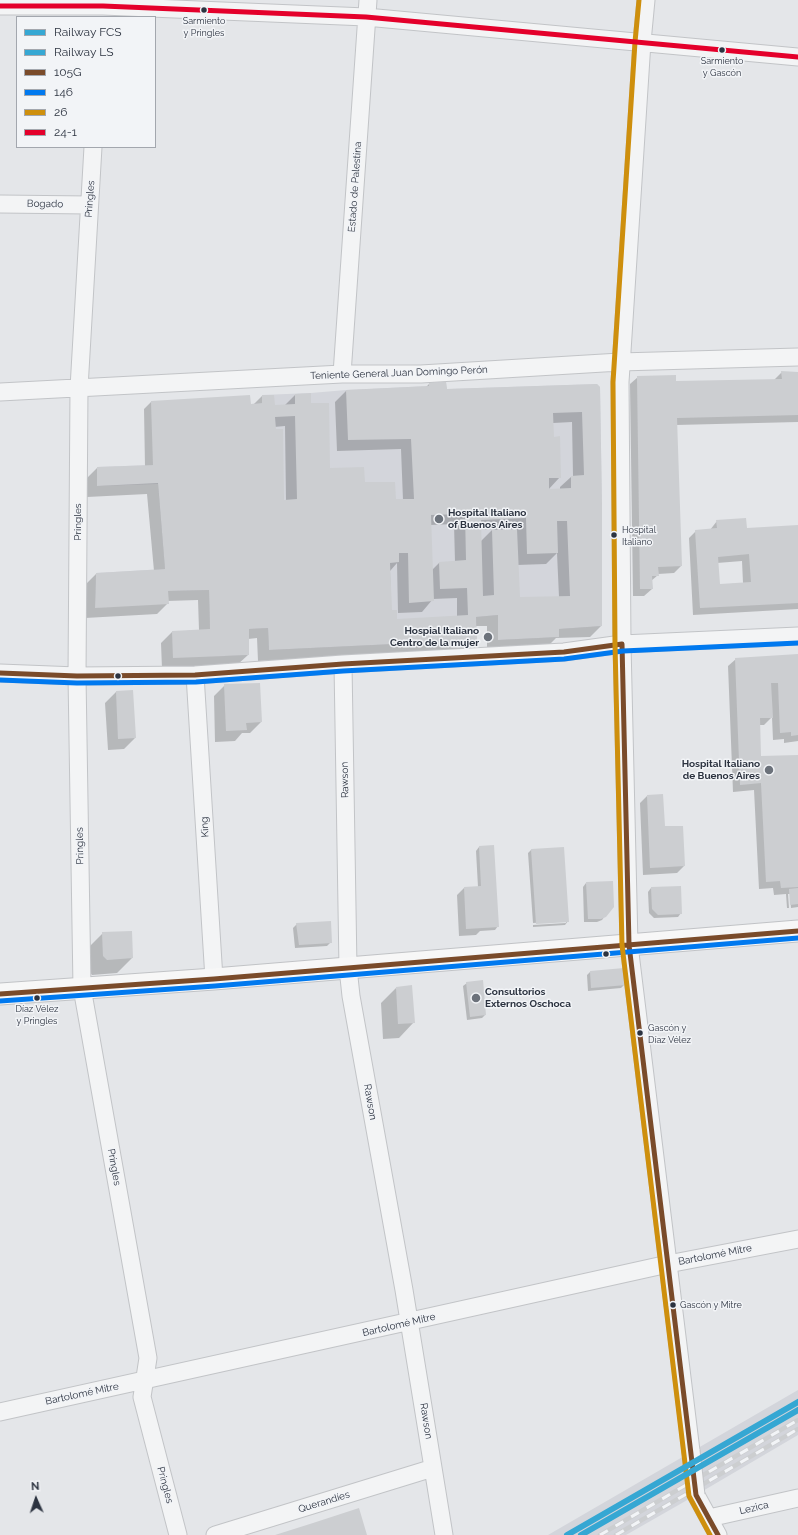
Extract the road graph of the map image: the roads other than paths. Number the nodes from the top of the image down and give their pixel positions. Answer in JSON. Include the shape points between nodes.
{"nodes":[{"id":1,"x":368,"y":0,"type":"edge"},
{"id":2,"x":646,"y":0,"type":"edge"},
{"id":3,"x":0,"y":6,"type":"edge"},
{"id":4,"x":103,"y":8,"type":"edge"},
{"id":5,"x":366,"y":17,"type":"junction"},
{"id":6,"x":642,"y":42,"type":"junction"},
{"id":7,"x":798,"y":57,"type":"edge"},
{"id":8,"x":93,"y":148,"type":"edge"},
{"id":9,"x":0,"y":204,"type":"edge"},
{"id":10,"x":89,"y":205,"type":"junction"},
{"id":11,"x":798,"y":357,"type":"edge"},
{"id":12,"x":620,"y":362,"type":"junction"},
{"id":13,"x":342,"y":374,"type":"junction"},
{"id":14,"x":79,"y":388,"type":"junction"},
{"id":15,"x":0,"y":392,"type":"edge"},
{"id":16,"x":798,"y":636,"type":"edge"},
{"id":17,"x":622,"y":644,"type":"junction"},
{"id":18,"x":343,"y":664,"type":"junction"},
{"id":19,"x":0,"y":673,"type":"edge"},
{"id":20,"x":196,"y":675,"type":"junction"},
{"id":21,"x":77,"y":676,"type":"junction"},
{"id":22,"x":798,"y":931,"type":"edge"},
{"id":23,"x":629,"y":945,"type":"junction"},
{"id":24,"x":348,"y":968,"type":"junction"},
{"id":25,"x":214,"y":979,"type":"junction"},
{"id":26,"x":82,"y":988,"type":"junction"},
{"id":27,"x":0,"y":994,"type":"edge"},
{"id":28,"x":798,"y":1239,"type":"edge"},
{"id":29,"x":668,"y":1264,"type":"junction"},
{"id":30,"x":409,"y":1322,"type":"junction"},
{"id":31,"x":144,"y":1381,"type":"junction"},
{"id":32,"x":0,"y":1412,"type":"edge"},
{"id":33,"x":434,"y":1468,"type":"junction"},
{"id":34,"x":798,"y":1498,"type":"edge"},
{"id":35,"x":709,"y":1518,"type":"junction"},
{"id":36,"x":178,"y":1535,"type":"edge"},
{"id":37,"x":215,"y":1535,"type":"edge"},
{"id":38,"x":444,"y":1535,"type":"edge"},
{"id":39,"x":718,"y":1535,"type":"edge"}],
"edges":[{"from":1,"to":5,"type":"street","name":"Estado de Palestina"},
{"from":2,"to":6,"type":"street"},
{"from":3,"to":4,"type":"street"},
{"from":4,"to":5,"type":"street"},
{"from":5,"to":6,"type":"street"},
{"from":5,"to":13,"type":"street","name":"Estado de Palestina"},
{"from":6,"to":7,"type":"street"},
{"from":6,"to":12,"type":"street"},
{"from":8,"to":10,"type":"street","name":"Pringles"},
{"from":9,"to":10,"type":"street","name":"Bogado"},
{"from":10,"to":14,"type":"street","name":"Pringles"},
{"from":11,"to":12,"type":"street","name":"Teniente General Juan Domingo Perón"},
{"from":12,"to":13,"type":"street","name":"Teniente General Juan Domingo Perón","via":[[421,374]]},
{"from":12,"to":17,"type":"street"},
{"from":13,"to":14,"type":"street","name":"Teniente General Juan Domingo Perón"},
{"from":14,"to":15,"type":"street","name":"Teniente General Juan Domingo Perón"},
{"from":14,"to":21,"type":"street","name":"Pringles"},
{"from":16,"to":17,"type":"street"},
{"from":17,"to":18,"type":"street","via":[[564,652]]},
{"from":17,"to":23,"type":"street"},
{"from":18,"to":20,"type":"street"},
{"from":18,"to":24,"type":"street","name":"Rawson"},
{"from":19,"to":21,"type":"street"},
{"from":20,"to":21,"type":"street"},
{"from":20,"to":25,"type":"street","name":"King"},
{"from":21,"to":26,"type":"street","name":"Pringles"},
{"from":22,"to":23,"type":"main road"},
{"from":23,"to":24,"type":"main road"},
{"from":23,"to":29,"type":"street"},
{"from":24,"to":25,"type":"main road"},
{"from":24,"to":30,"type":"street","name":"Rawson"},
{"from":25,"to":26,"type":"main road"},
{"from":26,"to":27,"type":"main road"},
{"from":26,"to":31,"type":"street","name":"Pringles","via":[[148,1358]]},
{"from":28,"to":29,"type":"street","name":"Bartolomé Mitre"},
{"from":29,"to":30,"type":"street","name":"Bartolomé Mitre"},
{"from":29,"to":35,"type":"street","bridge":true,"via":[[696,1495]]},
{"from":30,"to":31,"type":"street","name":"Bartolomé Mitre"},
{"from":30,"to":33,"type":"street","name":"Rawson"},
{"from":31,"to":32,"type":"street","name":"Bartolomé Mitre"},
{"from":31,"to":36,"type":"street","name":"Pringles","via":[[142,1397]]},
{"from":33,"to":37,"type":"street","name":"Querandíes"},
{"from":33,"to":38,"type":"street","name":"Rawson"},
{"from":34,"to":35,"type":"street","name":"Lezica"},
{"from":35,"to":39,"type":"street"}]}
